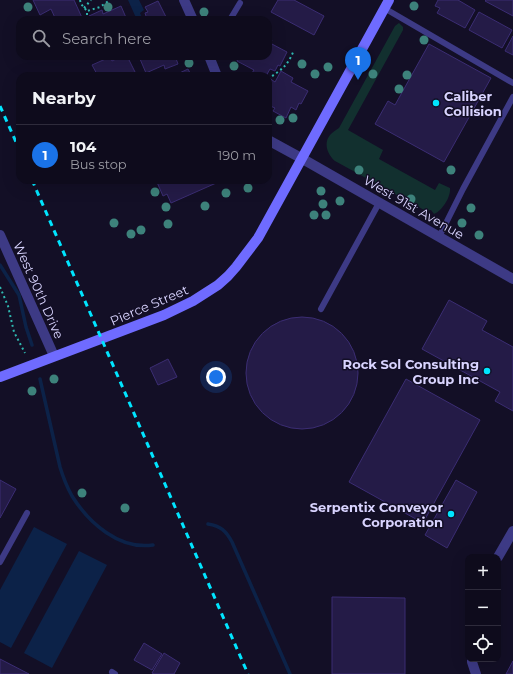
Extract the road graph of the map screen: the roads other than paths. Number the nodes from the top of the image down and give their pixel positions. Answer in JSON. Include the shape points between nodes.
{"nodes":[{"id":1,"x":184,"y":0,"type":"edge"},
{"id":2,"x":240,"y":3,"type":"dead end"},
{"id":3,"x":386,"y":4,"type":"edge"},
{"id":4,"x":191,"y":16,"type":"edge"},
{"id":5,"x":233,"y":16,"type":"edge"},
{"id":6,"x":210,"y":60,"type":"edge"},
{"id":7,"x":215,"y":72,"type":"edge"},
{"id":8,"x":513,"y":83,"type":"edge"},
{"id":9,"x":513,"y":97,"type":"edge"},
{"id":10,"x":272,"y":142,"type":"edge"},
{"id":11,"x":301,"y":158,"type":"junction"},
{"id":12,"x":379,"y":202,"type":"junction"},
{"id":13,"x":0,"y":235,"type":"edge"},
{"id":14,"x":439,"y":237,"type":"junction"},
{"id":15,"x":513,"y":279,"type":"edge"},
{"id":16,"x":321,"y":309,"type":"dead end"},
{"id":17,"x":54,"y":356,"type":"junction"},
{"id":18,"x":0,"y":377,"type":"edge"},
{"id":19,"x":27,"y":512,"type":"dead end"},
{"id":20,"x":513,"y":531,"type":"edge"},
{"id":21,"x":500,"y":554,"type":"edge"},
{"id":22,"x":0,"y":562,"type":"edge"},
{"id":23,"x":472,"y":662,"type":"edge"},
{"id":24,"x":476,"y":674,"type":"edge"}],
"edges":[{"from":1,"to":4,"type":"street"},
{"from":2,"to":5,"type":"lane"},
{"from":3,"to":8,"type":"lane"},
{"from":3,"to":11,"type":"street","name":"Pierce Street"},
{"from":6,"to":7,"type":"street"},
{"from":9,"to":14,"type":"lane"},
{"from":10,"to":11,"type":"street","name":"West 91st Avenue"},
{"from":11,"to":12,"type":"street","name":"West 91st Avenue"},
{"from":11,"to":17,"type":"street","name":"Pierce Street","via":[[258,238],[236,267],[218,285],[164,315]]},
{"from":12,"to":14,"type":"street","name":"West 91st Avenue"},
{"from":12,"to":16,"type":"lane"},
{"from":13,"to":17,"type":"street","name":"West 90th Drive"},
{"from":14,"to":15,"type":"street","name":"West 91st Avenue"},
{"from":17,"to":18,"type":"street","name":"Pierce Street"},
{"from":19,"to":22,"type":"lane"},
{"from":20,"to":21,"type":"street"},
{"from":23,"to":24,"type":"street"}]}
